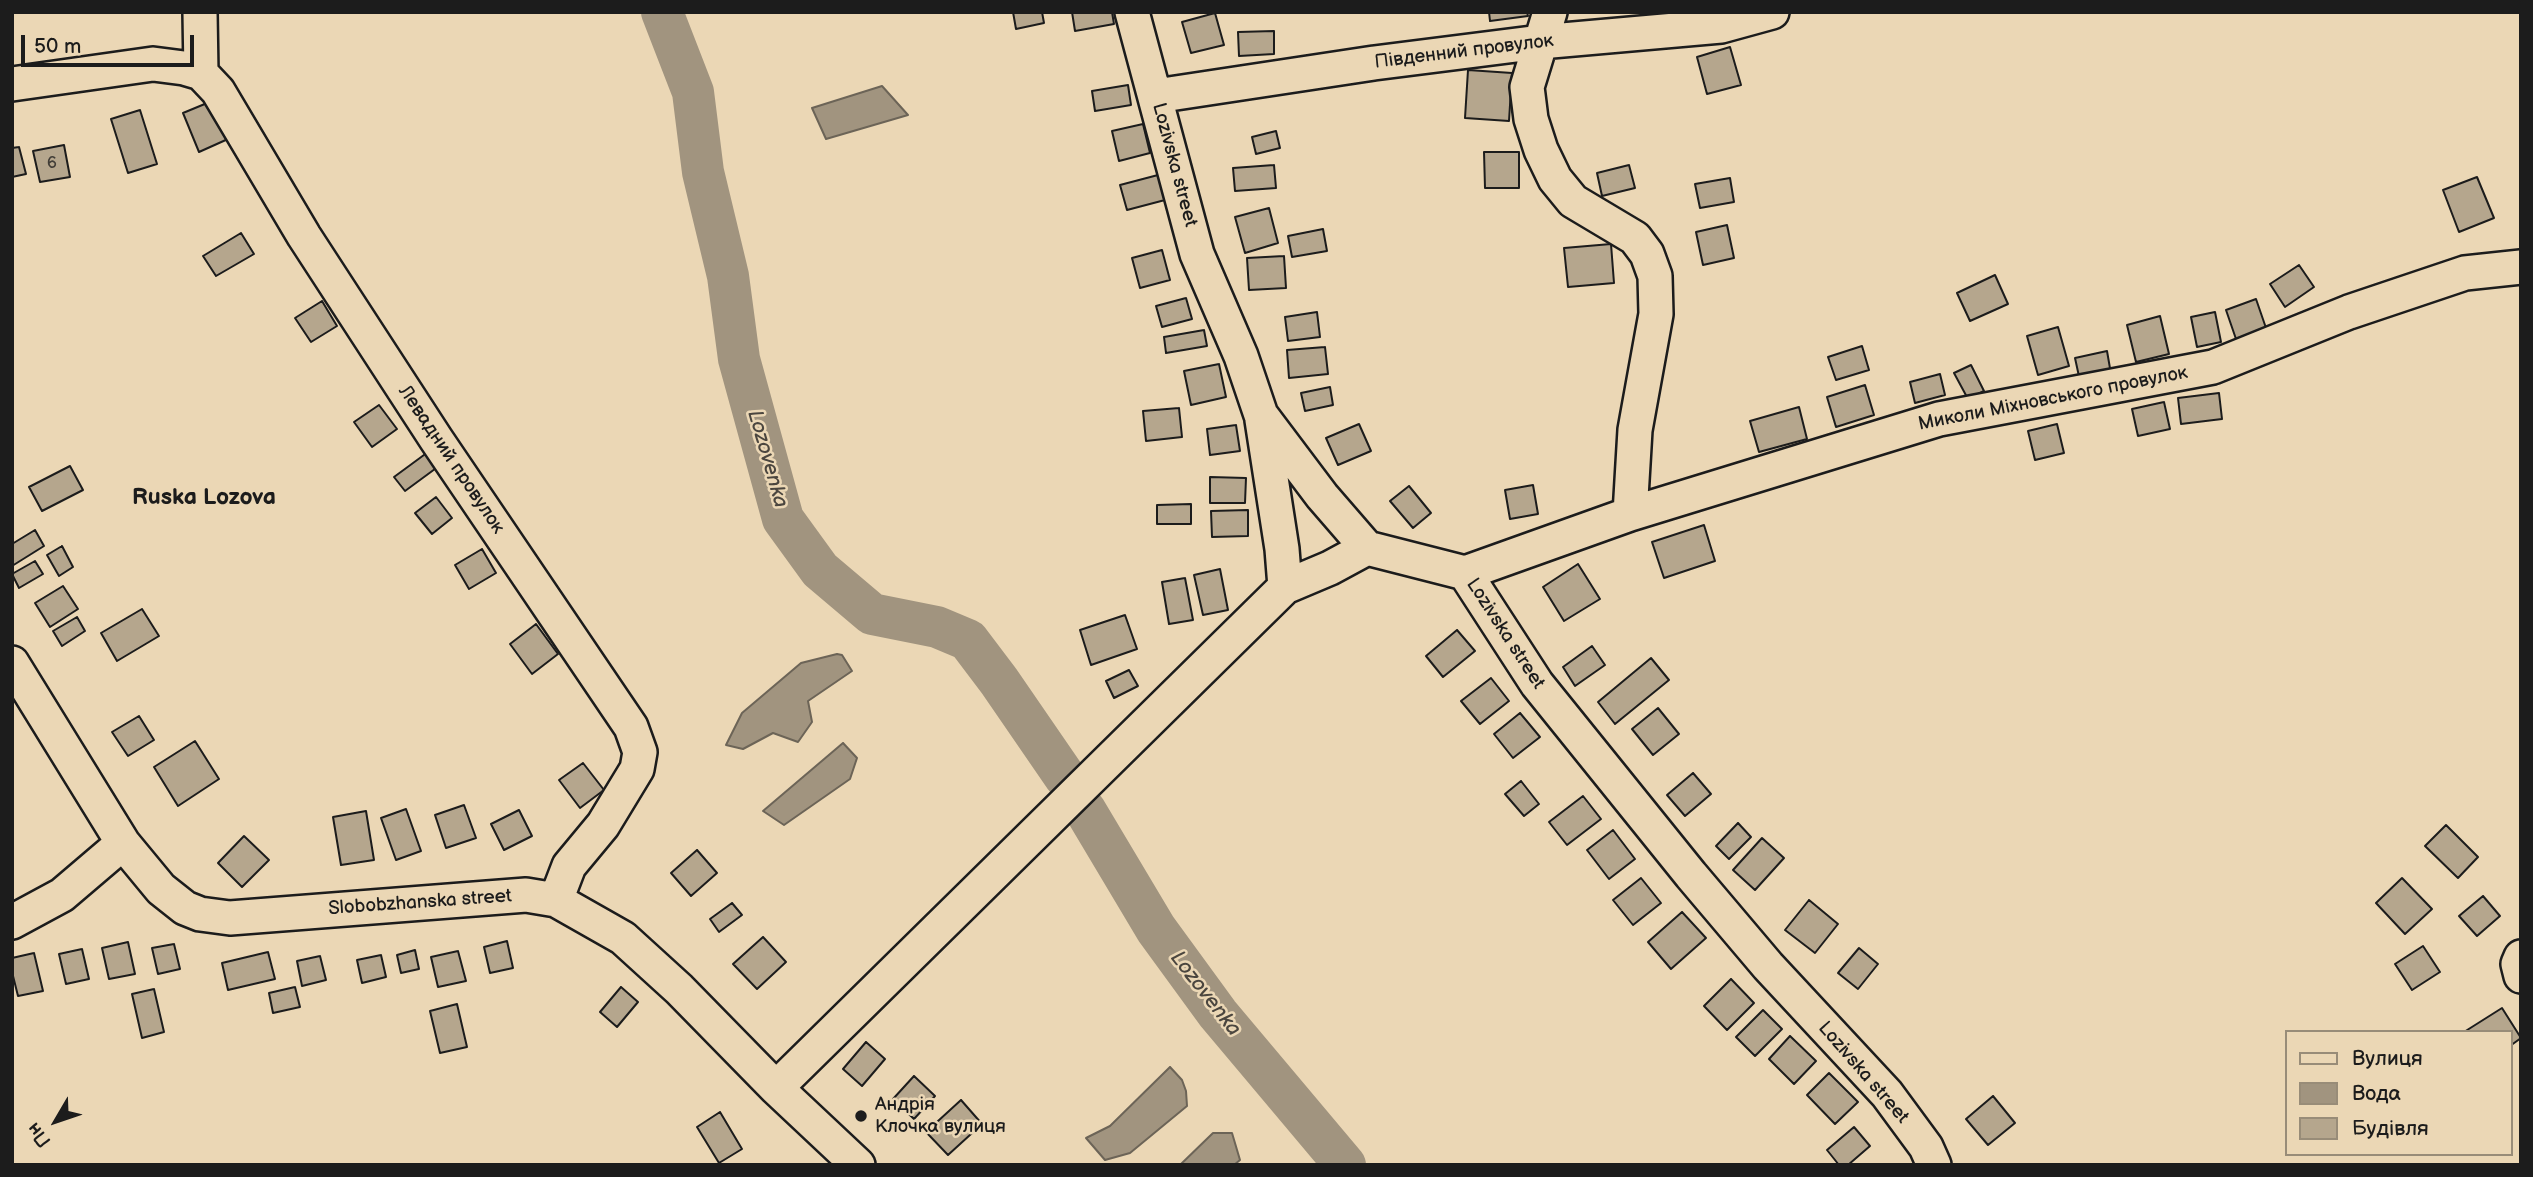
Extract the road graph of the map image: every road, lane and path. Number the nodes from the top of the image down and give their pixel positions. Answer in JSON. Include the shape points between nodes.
{"nodes":[{"id":1,"x":200,"y":12,"type":"edge"},
{"id":2,"x":1132,"y":12,"type":"edge"},
{"id":3,"x":1772,"y":12,"type":"edge"},
{"id":4,"x":1545,"y":27,"type":"edge"},
{"id":5,"x":201,"y":73,"type":"junction"},
{"id":6,"x":12,"y":84,"type":"edge"},
{"id":7,"x":1156,"y":96,"type":"junction"},
{"id":8,"x":2521,"y":267,"type":"edge"},
{"id":9,"x":1261,"y":415,"type":"junction"},
{"id":10,"x":1630,"y":513,"type":"junction"},
{"id":11,"x":1367,"y":548,"type":"junction"},
{"id":12,"x":1465,"y":573,"type":"junction"},
{"id":13,"x":1284,"y":587,"type":"junction"},
{"id":14,"x":12,"y":663,"type":"edge"},
{"id":15,"x":123,"y":843,"type":"junction"},
{"id":16,"x":556,"y":900,"type":"junction"},
{"id":17,"x":12,"y":922,"type":"edge"},
{"id":18,"x":2521,"y":957,"type":"edge"},
{"id":19,"x":2521,"y":976,"type":"edge"},
{"id":20,"x":776,"y":1088,"type":"junction"},
{"id":21,"x":841,"y":1159,"type":"edge"},
{"id":22,"x":1934,"y":1165,"type":"edge"}],
"edges":[{"from":1,"to":5,"type":"street"},
{"from":2,"to":7,"type":"street","name":"Lozivska street"},
{"from":3,"to":4,"type":"street","name":"Південний провулок","via":[[1721,26]]},
{"from":4,"to":7,"type":"street","name":"Південний провулок","via":[[1361,65]]},
{"from":4,"to":10,"type":"street","via":[[1527,87],[1531,119],[1545,160],[1573,201],[1635,238],[1655,276],[1656,314],[1635,430]]},
{"from":5,"to":6,"type":"street","via":[[153,64]]},
{"from":5,"to":16,"type":"street","name":"Левадний провулок","via":[[218,92],[304,236],[436,439],[631,727],[640,751],[636,769],[603,825],[569,866]]},
{"from":7,"to":9,"type":"street","name":"Lozivska street","via":[[1197,254]]},
{"from":8,"to":10,"type":"street","name":"Миколи Міхновського провулок","via":[[2465,273],[2350,312],[2213,367],[1939,419]]},
{"from":9,"to":11,"type":"street","name":"Lozivska street"},
{"from":9,"to":13,"type":"street"},
{"from":10,"to":12,"type":"street","name":"Миколи Міхновського провулок"},
{"from":11,"to":12,"type":"street","name":"Lozivska street"},
{"from":11,"to":13,"type":"street"},
{"from":12,"to":22,"type":"street","name":"Lozivska street","via":[[1537,684],[1691,876],[1886,1094]]},
{"from":13,"to":20,"type":"street"},
{"from":14,"to":15,"type":"street","name":"Slobobzhanska street"},
{"from":15,"to":16,"type":"street","name":"Slobobzhanska street","via":[[173,900],[215,917],[526,895]]},
{"from":15,"to":17,"type":"street","via":[[62,895]]},
{"from":16,"to":20,"type":"street","name":"Slobobzhanska street","via":[[623,938]]},
{"from":18,"to":19,"type":"street"},
{"from":20,"to":21,"type":"street","name":"Slobobzhanska street"}]}
